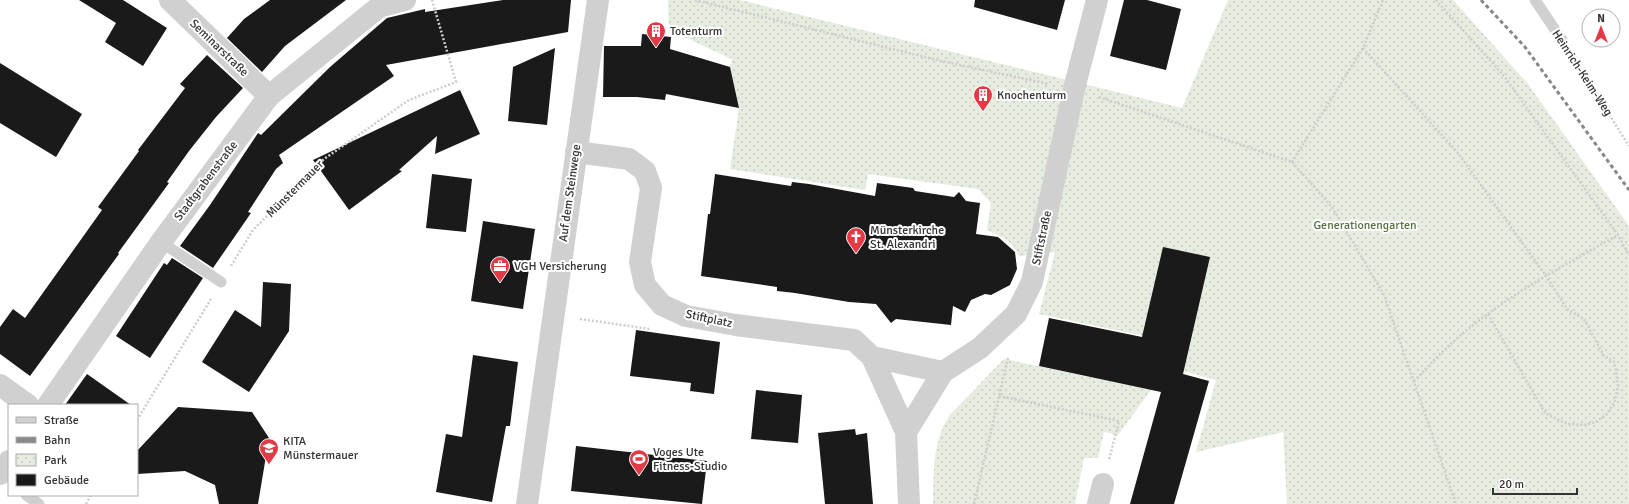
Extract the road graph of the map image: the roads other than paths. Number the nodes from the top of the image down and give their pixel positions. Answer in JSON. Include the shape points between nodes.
{"nodes":[{"id":1,"x":170,"y":0,"type":"edge"},
{"id":2,"x":405,"y":0,"type":"edge"},
{"id":3,"x":598,"y":0,"type":"edge"},
{"id":4,"x":1097,"y":0,"type":"edge"},
{"id":5,"x":1535,"y":0,"type":"edge"},
{"id":6,"x":1562,"y":40,"type":"road end"},
{"id":7,"x":269,"y":96,"type":"junction"},
{"id":8,"x":576,"y":152,"type":"junction"},
{"id":9,"x":161,"y":242,"type":"junction"},
{"id":10,"x":221,"y":282,"type":"road end"},
{"id":11,"x":872,"y":357,"type":"junction"},
{"id":12,"x":943,"y":372,"type":"junction"},
{"id":13,"x":0,"y":385,"type":"edge"},
{"id":14,"x":27,"y":404,"type":"edge"},
{"id":15,"x":49,"y":404,"type":"edge"},
{"id":16,"x":906,"y":432,"type":"junction"},
{"id":17,"x":8,"y":463,"type":"edge"},
{"id":18,"x":0,"y":475,"type":"edge"},
{"id":19,"x":8,"y":482,"type":"edge"},
{"id":20,"x":27,"y":496,"type":"edge"},
{"id":21,"x":39,"y":504,"type":"edge"},
{"id":22,"x":527,"y":504,"type":"edge"},
{"id":23,"x":909,"y":504,"type":"edge"}],
"edges":[{"from":1,"to":7,"type":"street","name":"Seminarstraße"},
{"from":2,"to":7,"type":"street","name":"Stadtgrabenstraße","via":[[380,7]]},
{"from":3,"to":8,"type":"street","name":"Auf dem Steinwege"},
{"from":4,"to":12,"type":"street","name":"Stiftstraße","via":[[1074,89],[1032,282],[1016,314],[980,348]]},
{"from":5,"to":6,"type":"lane","name":"Heinrich-Keim-Weg"},
{"from":7,"to":9,"type":"street","name":"Stadtgrabenstraße"},
{"from":8,"to":11,"type":"street","name":"Stiftplatz","via":[[629,159],[645,170],[651,188],[640,262],[645,285],[662,305],[694,318],[854,340]]},
{"from":8,"to":22,"type":"street","name":"Auf dem Steinwege"},
{"from":9,"to":10,"type":"lane"},
{"from":9,"to":15,"type":"street","name":"Stadtgrabenstraße"},
{"from":11,"to":12,"type":"street"},
{"from":11,"to":16,"type":"street","name":"Stiftplatz"},
{"from":12,"to":16,"type":"street","name":"Stiftstraße"},
{"from":13,"to":14,"type":"street"},
{"from":16,"to":23,"type":"street","name":"Stiftplatz"},
{"from":17,"to":18,"type":"street"},
{"from":18,"to":19,"type":"lane"},
{"from":20,"to":21,"type":"lane"}]}
